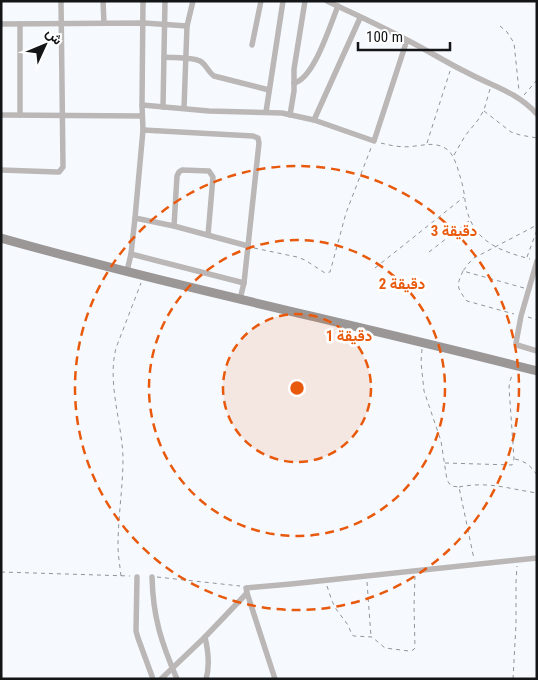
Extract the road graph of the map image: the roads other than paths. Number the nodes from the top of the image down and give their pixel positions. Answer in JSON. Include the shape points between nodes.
{"nodes":[{"id":1,"x":61,"y":1,"type":"edge"},
{"id":2,"x":103,"y":1,"type":"edge"},
{"id":3,"x":143,"y":1,"type":"edge"},
{"id":4,"x":165,"y":1,"type":"edge"},
{"id":5,"x":193,"y":1,"type":"edge"},
{"id":6,"x":261,"y":1,"type":"edge"},
{"id":7,"x":283,"y":1,"type":"edge"},
{"id":8,"x":305,"y":1,"type":"edge"},
{"id":9,"x":327,"y":1,"type":"edge"},
{"id":10,"x":338,"y":6,"type":"junction"},
{"id":11,"x":360,"y":18,"type":"junction"},
{"id":12,"x":61,"y":23,"type":"junction"},
{"id":13,"x":104,"y":23,"type":"junction"},
{"id":14,"x":144,"y":23,"type":"junction"},
{"id":15,"x":1,"y":24,"type":"edge"},
{"id":16,"x":20,"y":24,"type":"junction"},
{"id":17,"x":165,"y":25,"type":"junction"},
{"id":18,"x":187,"y":26,"type":"junction"},
{"id":19,"x":407,"y":40,"type":"junction"},
{"id":20,"x":252,"y":45,"type":"dead end"},
{"id":21,"x":164,"y":57,"type":"junction"},
{"id":22,"x":186,"y":58,"type":"junction"},
{"id":23,"x":294,"y":83,"type":"junction"},
{"id":24,"x":270,"y":90,"type":"junction"},
{"id":25,"x":142,"y":104,"type":"junction"},
{"id":26,"x":163,"y":106,"type":"junction"},
{"id":27,"x":184,"y":108,"type":"junction"},
{"id":28,"x":266,"y":112,"type":"junction"},
{"id":29,"x":537,"y":114,"type":"edge"},
{"id":30,"x":1,"y":115,"type":"edge"},
{"id":31,"x":20,"y":115,"type":"junction"},
{"id":32,"x":63,"y":115,"type":"junction"},
{"id":33,"x":290,"y":115,"type":"junction"},
{"id":34,"x":142,"y":116,"type":"junction"},
{"id":35,"x":314,"y":120,"type":"junction"},
{"id":36,"x":143,"y":130,"type":"junction"},
{"id":37,"x":1,"y":170,"type":"edge"},
{"id":38,"x":135,"y":218,"type":"junction"},
{"id":39,"x":174,"y":226,"type":"junction"},
{"id":40,"x":208,"y":235,"type":"junction"},
{"id":41,"x":1,"y":238,"type":"edge"},
{"id":42,"x":248,"y":246,"type":"junction"},
{"id":43,"x":131,"y":254,"type":"junction"},
{"id":44,"x":537,"y":261,"type":"edge"},
{"id":45,"x":127,"y":271,"type":"junction"},
{"id":46,"x":244,"y":283,"type":"junction"},
{"id":47,"x":240,"y":299,"type":"junction"},
{"id":48,"x":537,"y":351,"type":"edge"},
{"id":49,"x":537,"y":371,"type":"edge"},
{"id":50,"x":537,"y":558,"type":"edge"},
{"id":51,"x":137,"y":576,"type":"road end"},
{"id":52,"x":152,"y":577,"type":"road end"},
{"id":53,"x":247,"y":590,"type":"junction"},
{"id":54,"x":205,"y":637,"type":"junction"},
{"id":55,"x":172,"y":668,"type":"junction"},
{"id":56,"x":153,"y":679,"type":"edge"},
{"id":57,"x":161,"y":679,"type":"edge"},
{"id":58,"x":177,"y":679,"type":"edge"},
{"id":59,"x":206,"y":679,"type":"edge"},
{"id":60,"x":275,"y":679,"type":"edge"}],
"edges":[{"from":1,"to":12,"type":"street"},
{"from":2,"to":13,"type":"street"},
{"from":3,"to":14,"type":"street"},
{"from":4,"to":17,"type":"street"},
{"from":5,"to":18,"type":"street"},
{"from":6,"to":20,"type":"street"},
{"from":7,"to":24,"type":"street"},
{"from":8,"to":23,"type":"street"},
{"from":9,"to":10,"type":"street"},
{"from":10,"to":11,"type":"street"},
{"from":10,"to":23,"type":"street","via":[[312,67]]},
{"from":11,"to":19,"type":"street"},
{"from":11,"to":35,"type":"street"},
{"from":12,"to":13,"type":"street"},
{"from":12,"to":16,"type":"street"},
{"from":12,"to":32,"type":"street"},
{"from":13,"to":14,"type":"street"},
{"from":14,"to":17,"type":"street"},
{"from":14,"to":25,"type":"street"},
{"from":15,"to":16,"type":"street"},
{"from":16,"to":31,"type":"street"},
{"from":17,"to":18,"type":"street"},
{"from":17,"to":21,"type":"street"},
{"from":18,"to":22,"type":"street"},
{"from":19,"to":29,"type":"street","via":[[520,99]]},
{"from":19,"to":35,"type":"street","via":[[374,142]]},
{"from":21,"to":22,"type":"street"},
{"from":21,"to":26,"type":"street"},
{"from":22,"to":24,"type":"street","via":[[200,61],[214,76]]},
{"from":22,"to":27,"type":"street"},
{"from":23,"to":33,"type":"street"},
{"from":24,"to":28,"type":"street"},
{"from":25,"to":26,"type":"street"},
{"from":25,"to":34,"type":"street"},
{"from":26,"to":27,"type":"street"},
{"from":27,"to":28,"type":"street"},
{"from":28,"to":33,"type":"street"},
{"from":30,"to":31,"type":"street"},
{"from":31,"to":32,"type":"street"},
{"from":32,"to":34,"type":"street"},
{"from":32,"to":37,"type":"street","via":[[63,167],[60,172]]},
{"from":33,"to":35,"type":"street"},
{"from":34,"to":36,"type":"street"},
{"from":36,"to":38,"type":"street"},
{"from":36,"to":42,"type":"street","via":[[258,138]]},
{"from":38,"to":39,"type":"street"},
{"from":38,"to":43,"type":"street"},
{"from":39,"to":40,"type":"street"},
{"from":39,"to":40,"type":"street","via":[[178,172],[209,171],[213,176]]},
{"from":40,"to":42,"type":"street"},
{"from":41,"to":45,"type":"main road"},
{"from":42,"to":46,"type":"street"},
{"from":43,"to":45,"type":"street"},
{"from":43,"to":46,"type":"street"},
{"from":44,"to":48,"type":"street","via":[[516,341],[516,344]]},
{"from":45,"to":47,"type":"main road"},
{"from":46,"to":47,"type":"street"},
{"from":47,"to":49,"type":"main road"},
{"from":50,"to":53,"type":"street"},
{"from":51,"to":56,"type":"street","via":[[136,630]]},
{"from":52,"to":55,"type":"street","via":[[156,619]]},
{"from":53,"to":54,"type":"street"},
{"from":53,"to":60,"type":"street"},
{"from":54,"to":55,"type":"street"},
{"from":54,"to":59,"type":"street"},
{"from":55,"to":57,"type":"street"},
{"from":55,"to":58,"type":"street"}]}
